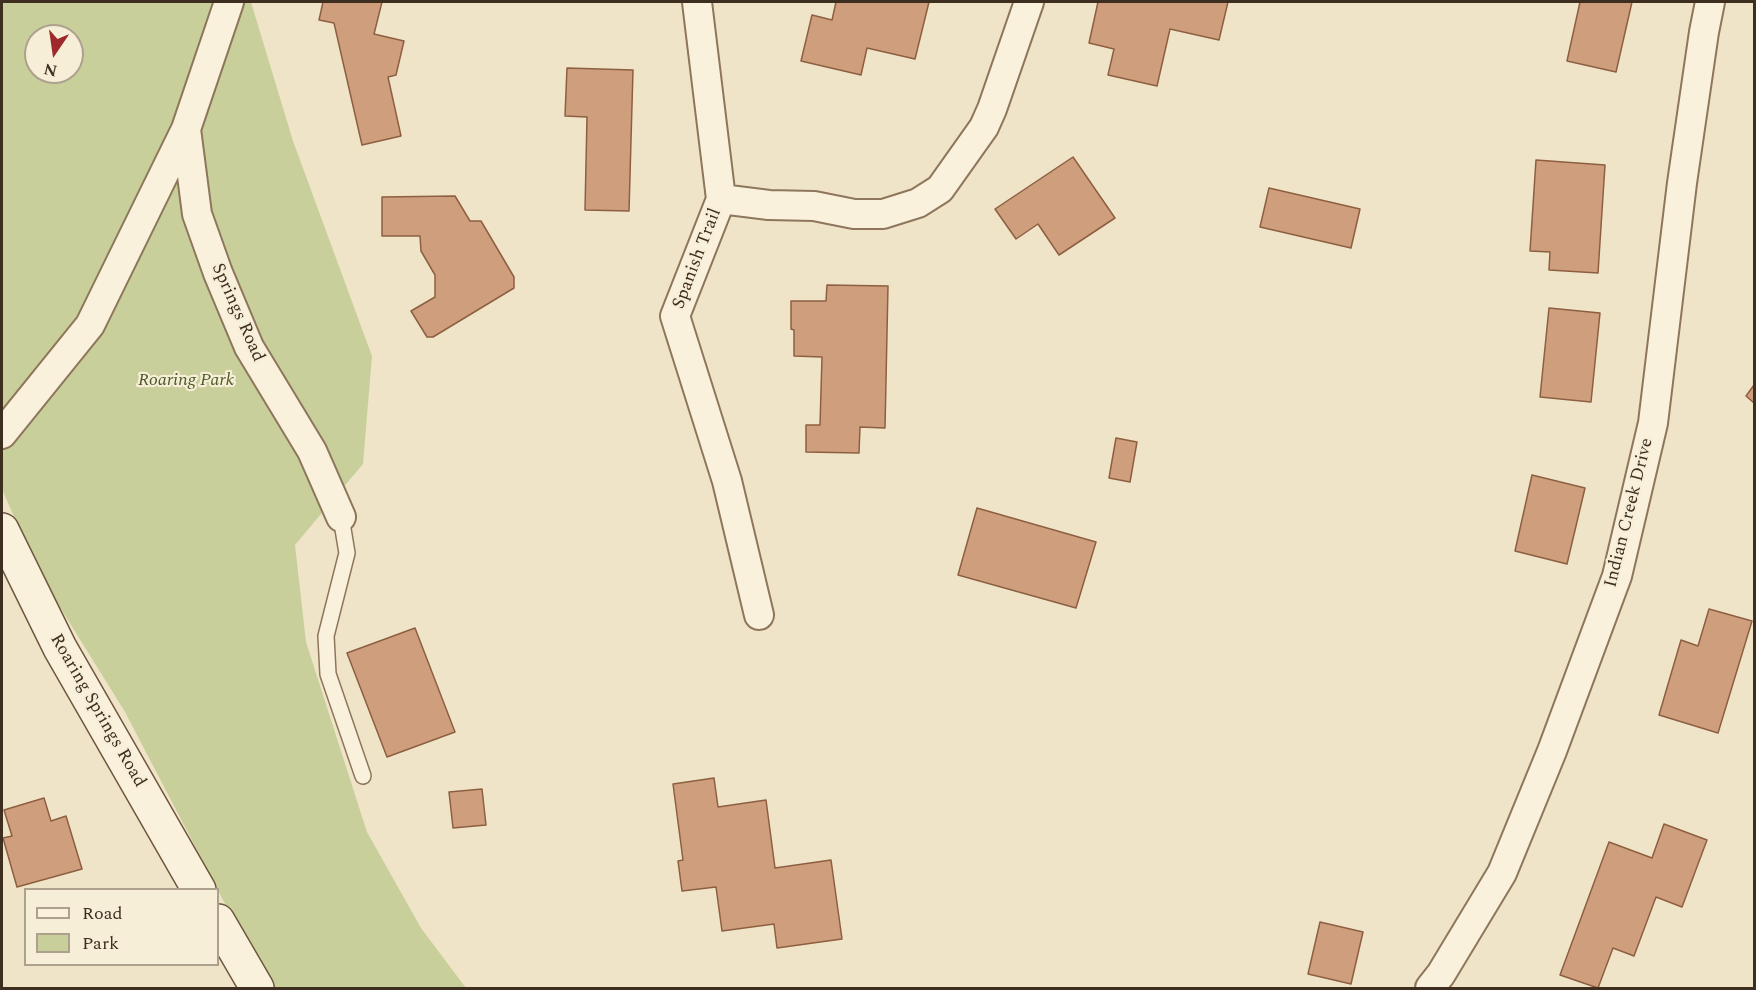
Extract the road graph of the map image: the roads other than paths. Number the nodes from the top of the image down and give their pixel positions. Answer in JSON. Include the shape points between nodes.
{"nodes":[{"id":1,"x":229,"y":2,"type":"edge"},
{"id":2,"x":697,"y":2,"type":"edge"},
{"id":3,"x":1029,"y":2,"type":"edge"},
{"id":4,"x":1710,"y":2,"type":"edge"},
{"id":5,"x":186,"y":129,"type":"junction"},
{"id":6,"x":721,"y":199,"type":"junction"},
{"id":7,"x":2,"y":434,"type":"edge"},
{"id":8,"x":341,"y":517,"type":"joint"},
{"id":9,"x":2,"y":530,"type":"edge"},
{"id":10,"x":759,"y":615,"type":"dead end"},
{"id":11,"x":363,"y":776,"type":"dead end"},
{"id":12,"x":198,"y":888,"type":"edge"},
{"id":13,"x":219,"y":923,"type":"edge"},
{"id":14,"x":257,"y":988,"type":"edge"},
{"id":15,"x":1430,"y":988,"type":"edge"}],
"edges":[{"from":1,"to":5,"type":"street","name":"Springs Road"},
{"from":2,"to":6,"type":"street","name":"Spanish Trail"},
{"from":3,"to":6,"type":"street","via":[[993,109],[940,189],[918,203],[883,214]]},
{"from":4,"to":15,"type":"street","name":"Indian Creek Drive","via":[[1682,183],[1653,423],[1617,576],[1502,873]]},
{"from":5,"to":7,"type":"street","name":"Springs Road","via":[[90,325]]},
{"from":5,"to":8,"type":"street","name":"Springs Road","via":[[197,214],[218,273],[249,347],[312,451]]},
{"from":6,"to":10,"type":"street","name":"Spanish Trail","via":[[675,316],[727,481]]},
{"from":8,"to":11,"type":"lane","via":[[347,553],[326,636],[328,675]]},
{"from":9,"to":12,"type":"street","name":"Roaring Springs Road","via":[[60,648]]},
{"from":13,"to":14,"type":"street"}]}
